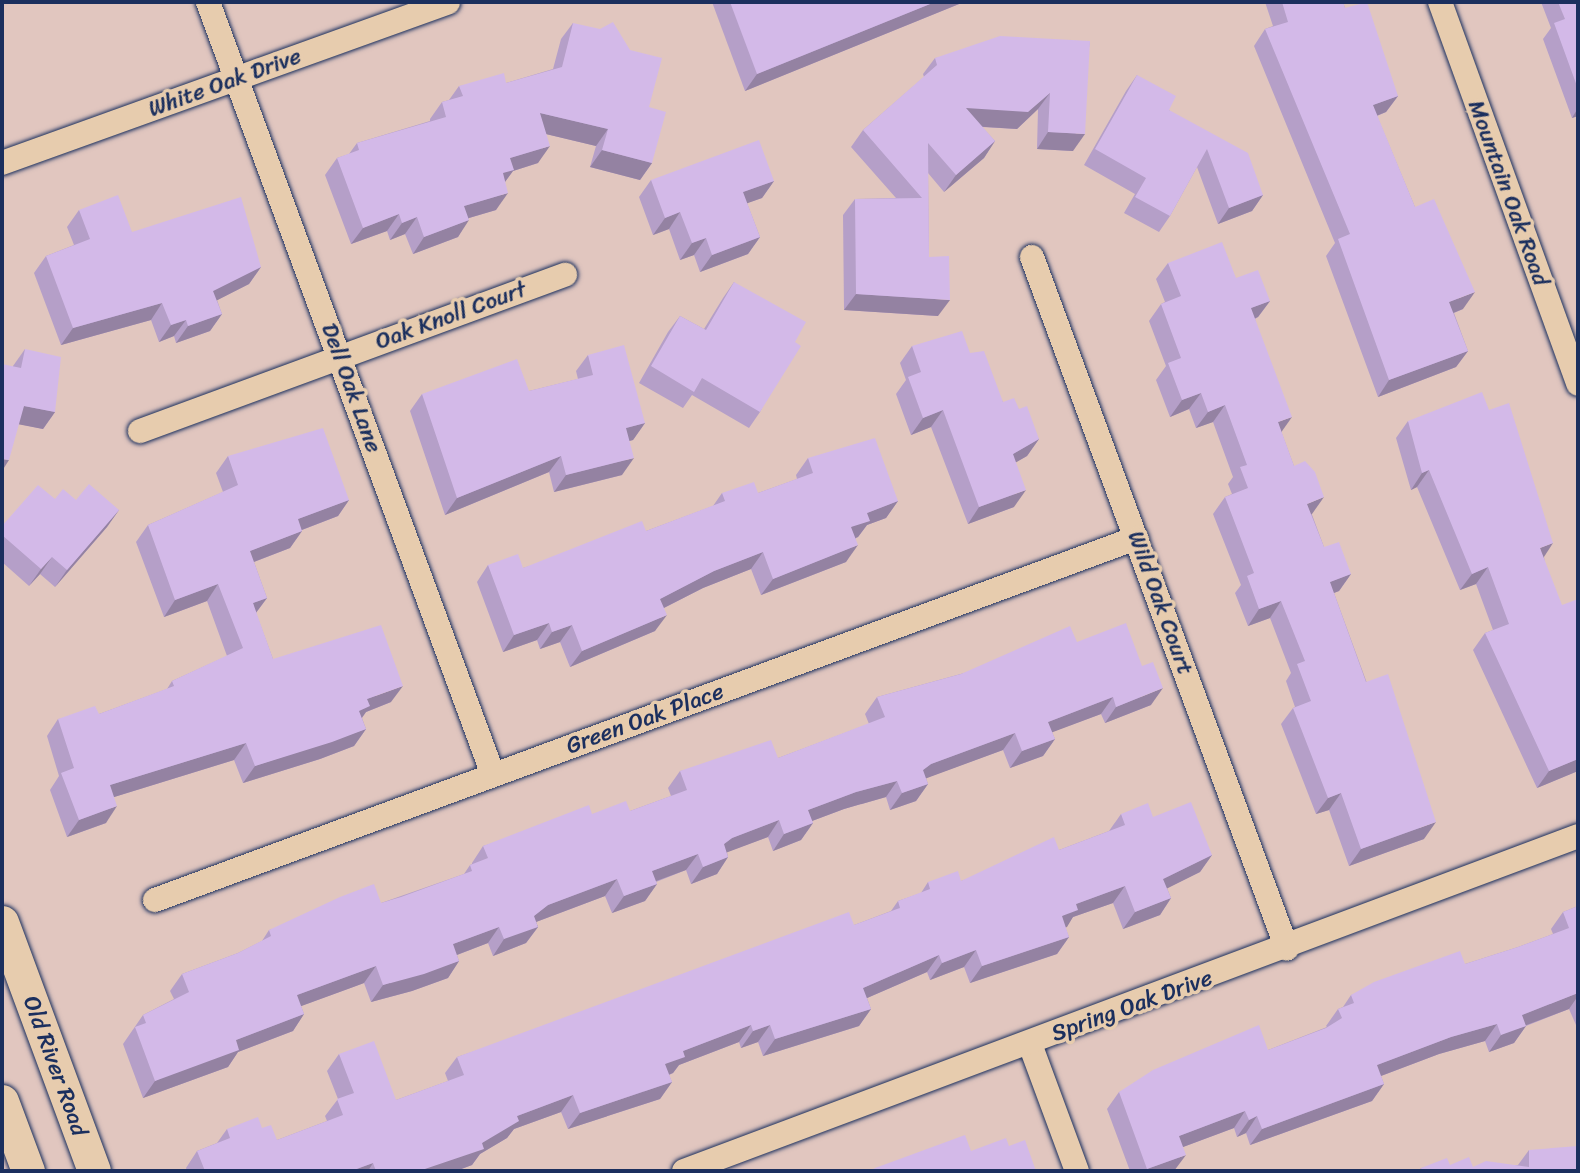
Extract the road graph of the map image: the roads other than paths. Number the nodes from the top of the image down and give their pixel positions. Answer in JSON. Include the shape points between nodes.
{"nodes":[{"id":1,"x":208,"y":2,"type":"edge"},
{"id":2,"x":447,"y":2,"type":"edge"},
{"id":3,"x":1440,"y":2,"type":"edge"},
{"id":4,"x":236,"y":79,"type":"junction"},
{"id":5,"x":2,"y":163,"type":"edge"},
{"id":6,"x":1032,"y":257,"type":"dead end"},
{"id":7,"x":565,"y":275,"type":"dead end"},
{"id":8,"x":339,"y":358,"type":"junction"},
{"id":9,"x":1578,"y":384,"type":"edge"},
{"id":10,"x":141,"y":431,"type":"dead end"},
{"id":11,"x":1136,"y":538,"type":"junction"},
{"id":12,"x":493,"y":775,"type":"junction"},
{"id":13,"x":1578,"y":836,"type":"edge"},
{"id":14,"x":155,"y":900,"type":"dead end"},
{"id":15,"x":2,"y":922,"type":"edge"},
{"id":16,"x":1287,"y":949,"type":"junction"},
{"id":17,"x":1030,"y":1044,"type":"junction"},
{"id":18,"x":2,"y":1101,"type":"edge"},
{"id":19,"x":27,"y":1171,"type":"edge"},
{"id":20,"x":94,"y":1171,"type":"edge"},
{"id":21,"x":684,"y":1171,"type":"edge"},
{"id":22,"x":1077,"y":1171,"type":"edge"}],
"edges":[{"from":1,"to":4,"type":"street","name":"Dell Oak Lane"},
{"from":2,"to":4,"type":"street","name":"White Oak Drive"},
{"from":3,"to":9,"type":"street","name":"Mountain Oak Road"},
{"from":4,"to":5,"type":"street","name":"White Oak Drive"},
{"from":4,"to":8,"type":"street","name":"Dell Oak Lane"},
{"from":6,"to":11,"type":"street","name":"Wild Oak Court"},
{"from":7,"to":8,"type":"street","name":"Oak Knoll Court"},
{"from":8,"to":10,"type":"street","name":"Oak Knoll Court"},
{"from":8,"to":12,"type":"street","name":"Dell Oak Lane"},
{"from":11,"to":12,"type":"street","name":"Green Oak Place"},
{"from":11,"to":16,"type":"street","name":"Wild Oak Court"},
{"from":12,"to":14,"type":"street","name":"Green Oak Place"},
{"from":13,"to":16,"type":"street","name":"Spring Oak Drive"},
{"from":15,"to":20,"type":"main road","name":"Old River Road"},
{"from":16,"to":17,"type":"street","name":"Spring Oak Drive"},
{"from":17,"to":21,"type":"street","name":"Spring Oak Drive"},
{"from":17,"to":22,"type":"street"},
{"from":18,"to":19,"type":"main road"}]}
